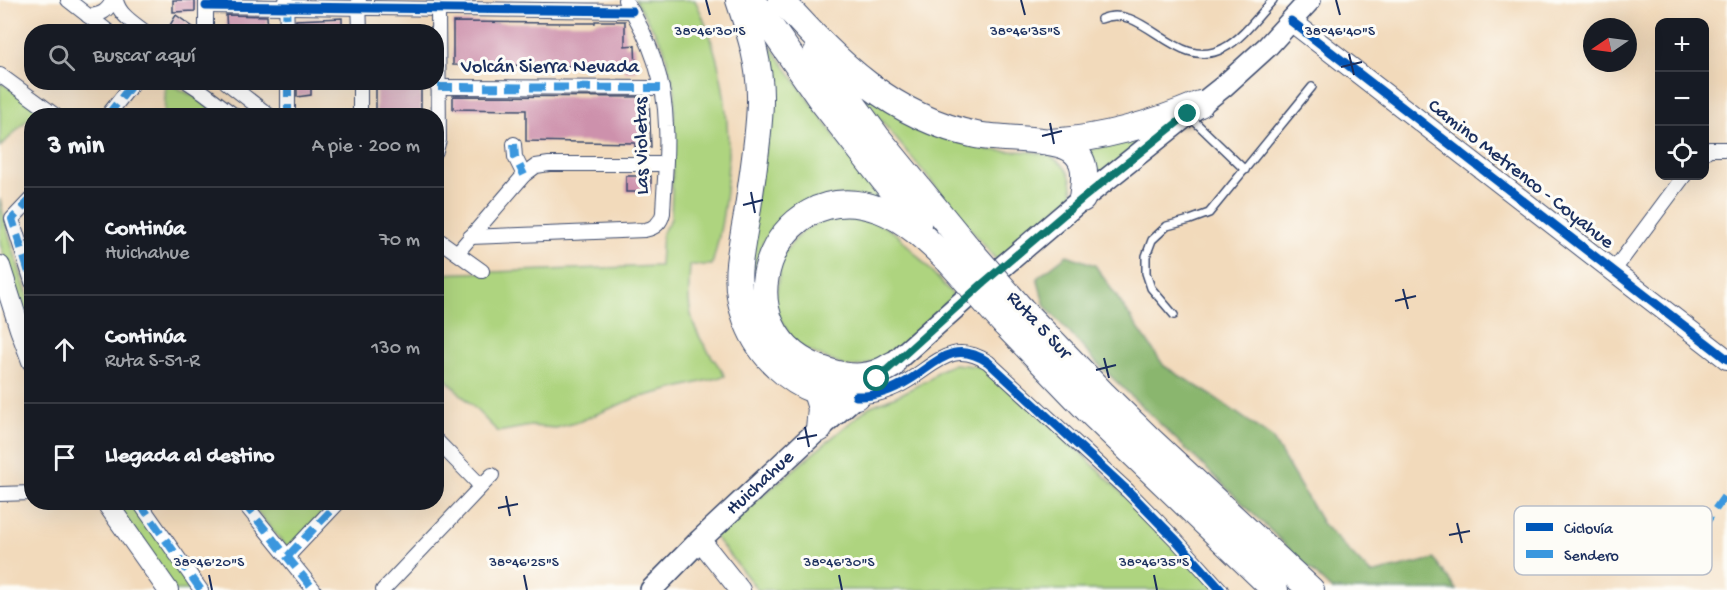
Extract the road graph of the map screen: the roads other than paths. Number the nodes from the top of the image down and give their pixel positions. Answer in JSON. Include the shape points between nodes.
{"nodes":[{"id":1,"x":68,"y":0,"type":"edge"},
{"id":2,"x":115,"y":0,"type":"edge"},
{"id":3,"x":739,"y":0,"type":"edge"},
{"id":4,"x":752,"y":0,"type":"edge"},
{"id":5,"x":780,"y":0,"type":"edge"},
{"id":6,"x":1273,"y":0,"type":"edge"},
{"id":7,"x":1310,"y":0,"type":"edge"},
{"id":8,"x":206,"y":3,"type":"edge"},
{"id":9,"x":286,"y":3,"type":"edge"},
{"id":10,"x":359,"y":4,"type":"edge"},
{"id":11,"x":628,"y":6,"type":"edge"},
{"id":12,"x":438,"y":9,"type":"junction"},
{"id":13,"x":88,"y":16,"type":"junction"},
{"id":14,"x":1101,"y":19,"type":"dead end"},
{"id":15,"x":1291,"y":21,"type":"junction"},
{"id":16,"x":98,"y":24,"type":"edge"},
{"id":17,"x":135,"y":24,"type":"edge"},
{"id":18,"x":206,"y":24,"type":"edge"},
{"id":19,"x":287,"y":24,"type":"edge"},
{"id":20,"x":360,"y":24,"type":"edge"},
{"id":21,"x":438,"y":24,"type":"edge"},
{"id":22,"x":0,"y":75,"type":"edge"},
{"id":23,"x":444,"y":87,"type":"edge"},
{"id":24,"x":1312,"y":87,"type":"dead end"},
{"id":25,"x":662,"y":88,"type":"junction"},
{"id":26,"x":128,"y":90,"type":"edge"},
{"id":27,"x":200,"y":90,"type":"edge"},
{"id":28,"x":236,"y":90,"type":"edge"},
{"id":29,"x":288,"y":90,"type":"edge"},
{"id":30,"x":360,"y":90,"type":"edge"},
{"id":31,"x":438,"y":90,"type":"edge"},
{"id":32,"x":45,"y":108,"type":"edge"},
{"id":33,"x":113,"y":108,"type":"edge"},
{"id":34,"x":224,"y":108,"type":"edge"},
{"id":35,"x":260,"y":108,"type":"edge"},
{"id":36,"x":288,"y":108,"type":"edge"},
{"id":37,"x":360,"y":108,"type":"edge"},
{"id":38,"x":438,"y":108,"type":"edge"},
{"id":39,"x":1194,"y":109,"type":"junction"},
{"id":40,"x":1051,"y":142,"type":"junction"},
{"id":41,"x":514,"y":144,"type":"dead end"},
{"id":42,"x":1727,"y":148,"type":"edge"},
{"id":43,"x":1709,"y":149,"type":"edge"},
{"id":44,"x":665,"y":164,"type":"junction"},
{"id":45,"x":1245,"y":170,"type":"junction"},
{"id":46,"x":524,"y":175,"type":"junction"},
{"id":47,"x":1681,"y":180,"type":"edge"},
{"id":48,"x":1082,"y":199,"type":"junction"},
{"id":49,"x":24,"y":206,"type":"edge"},
{"id":50,"x":470,"y":237,"type":"junction"},
{"id":51,"x":444,"y":244,"type":"edge"},
{"id":52,"x":457,"y":253,"type":"junction"},
{"id":53,"x":958,"y":254,"type":"junction"},
{"id":54,"x":24,"y":257,"type":"edge"},
{"id":55,"x":0,"y":267,"type":"edge"},
{"id":56,"x":482,"y":270,"type":"dead end"},
{"id":57,"x":1614,"y":270,"type":"junction"},
{"id":58,"x":1174,"y":315,"type":"dead end"},
{"id":59,"x":1013,"y":316,"type":"junction"},
{"id":60,"x":24,"y":339,"type":"edge"},
{"id":61,"x":1727,"y":359,"type":"edge"},
{"id":62,"x":892,"y":365,"type":"junction"},
{"id":63,"x":816,"y":392,"type":"junction"},
{"id":64,"x":856,"y":396,"type":"junction"},
{"id":65,"x":819,"y":429,"type":"junction"},
{"id":66,"x":444,"y":448,"type":"edge"},
{"id":67,"x":492,"y":475,"type":"dead end"},
{"id":68,"x":481,"y":486,"type":"junction"},
{"id":69,"x":24,"y":493,"type":"edge"},
{"id":70,"x":0,"y":494,"type":"edge"},
{"id":71,"x":112,"y":510,"type":"edge"},
{"id":72,"x":145,"y":510,"type":"edge"},
{"id":73,"x":250,"y":510,"type":"edge"},
{"id":74,"x":331,"y":510,"type":"edge"},
{"id":75,"x":700,"y":540,"type":"junction"},
{"id":76,"x":288,"y":556,"type":"junction"},
{"id":77,"x":168,"y":590,"type":"edge"},
{"id":78,"x":201,"y":590,"type":"edge"},
{"id":79,"x":314,"y":590,"type":"edge"},
{"id":80,"x":383,"y":590,"type":"edge"},
{"id":81,"x":651,"y":590,"type":"edge"},
{"id":82,"x":740,"y":590,"type":"edge"},
{"id":83,"x":1221,"y":590,"type":"edge"},
{"id":84,"x":1275,"y":590,"type":"edge"},
{"id":85,"x":1311,"y":590,"type":"edge"}],
"edges":[{"from":1,"to":13,"type":"street"},
{"from":2,"to":13,"type":"street","via":[[106,11]]},
{"from":2,"to":17,"type":"street"},
{"from":3,"to":63,"type":"highway","via":[[760,84],[739,291],[751,332],[765,354],[782,371]]},
{"from":4,"to":53,"type":"highway","name":"Ruta 5 Sur","via":[[822,101],[906,209]]},
{"from":5,"to":40,"type":"highway","via":[[848,69],[910,112],[965,132]]},
{"from":5,"to":53,"type":"highway","name":"Ruta 5 Sur","via":[[909,178]]},
{"from":6,"to":14,"type":"lane","via":[[1232,43],[1220,51],[1204,54],[1189,52],[1129,16],[1117,14]]},
{"from":7,"to":15,"type":"main road","name":"Huichahue"},
{"from":8,"to":9,"type":"street"},
{"from":8,"to":18,"type":"street"},
{"from":9,"to":10,"type":"street"},
{"from":9,"to":19,"type":"street"},
{"from":10,"to":12,"type":"street"},
{"from":10,"to":20,"type":"street"},
{"from":11,"to":12,"type":"street"},
{"from":11,"to":25,"type":"street","name":"Las Violetas","via":[[650,49]]},
{"from":12,"to":21,"type":"street"},
{"from":13,"to":16,"type":"street"},
{"from":15,"to":39,"type":"main road","name":"Huichahue","via":[[1248,66]]},
{"from":15,"to":57,"type":"street","name":"Camino Metrenco - Coyahue"},
{"from":22,"to":32,"type":"street"},
{"from":23,"to":25,"type":"street","name":"Volcán Sierra Nevada"},
{"from":24,"to":45,"type":"lane"},
{"from":25,"to":44,"type":"street","name":"Las Violetas"},
{"from":26,"to":33,"type":"street"},
{"from":27,"to":34,"type":"street"},
{"from":28,"to":35,"type":"street"},
{"from":29,"to":36,"type":"street"},
{"from":30,"to":37,"type":"street"},
{"from":31,"to":38,"type":"street"},
{"from":39,"to":40,"type":"highway","via":[[1120,132]]},
{"from":39,"to":45,"type":"lane"},
{"from":39,"to":48,"type":"main road","name":"Huichahue"},
{"from":40,"to":48,"type":"highway","via":[[1073,150],[1082,163]]},
{"from":41,"to":46,"type":"street","via":[[515,157]]},
{"from":42,"to":43,"type":"street"},
{"from":44,"to":46,"type":"street","via":[[549,164],[536,166]]},
{"from":44,"to":50,"type":"street","name":"Las Violetas","via":[[662,218],[645,230]]},
{"from":45,"to":58,"type":"lane","via":[[1209,213],[1167,226],[1152,240],[1146,256],[1146,273],[1151,288]]},
{"from":46,"to":50,"type":"street"},
{"from":47,"to":57,"type":"street"},
{"from":48,"to":62,"type":"main road","name":"Huichahue"},
{"from":49,"to":54,"type":"street","via":[[12,219]]},
{"from":50,"to":52,"type":"street"},
{"from":51,"to":52,"type":"street"},
{"from":52,"to":56,"type":"street"},
{"from":53,"to":59,"type":"highway","name":"Ruta 5 Sur","bridge":true},
{"from":53,"to":62,"type":"highway","via":[[921,236],[901,220],[855,204],[831,206],[808,215],[788,230],[774,249],[765,273],[764,299],[771,325],[786,346],[818,369],[850,377],[868,376]]},
{"from":55,"to":60,"type":"street"},
{"from":57,"to":61,"type":"street","name":"Camino Metrenco - Coyahue"},
{"from":59,"to":84,"type":"highway","name":"Ruta 5 Sur","via":[[1089,411]]},
{"from":59,"to":85,"type":"highway","name":"Ruta 5 Sur","via":[[1102,393]]},
{"from":62,"to":64,"type":"main road","name":"Huichahue"},
{"from":63,"to":64,"type":"highway"},
{"from":63,"to":65,"type":"highway","via":[[821,408]]},
{"from":64,"to":65,"type":"main road","name":"Huichahue"},
{"from":64,"to":83,"type":"street","via":[[895,388],[946,355],[964,352],[981,357],[1128,491]]},
{"from":65,"to":75,"type":"main road","name":"Huichahue"},
{"from":66,"to":68,"type":"street"},
{"from":67,"to":68,"type":"street"},
{"from":68,"to":80,"type":"street"},
{"from":69,"to":70,"type":"street"},
{"from":71,"to":77,"type":"street"},
{"from":72,"to":78,"type":"street"},
{"from":73,"to":76,"type":"street"},
{"from":74,"to":76,"type":"street"},
{"from":75,"to":81,"type":"main road","name":"Huichahue"},
{"from":75,"to":82,"type":"street"},
{"from":76,"to":79,"type":"street"}]}
